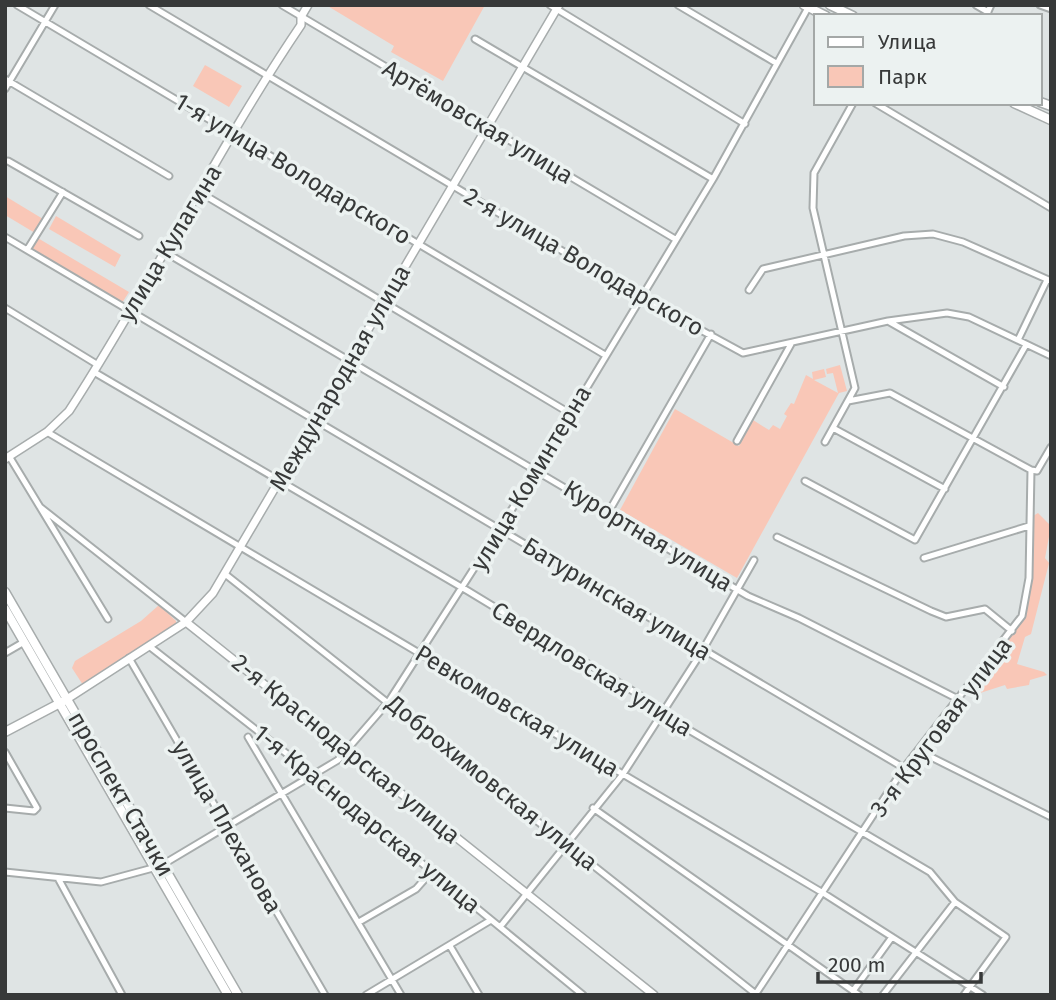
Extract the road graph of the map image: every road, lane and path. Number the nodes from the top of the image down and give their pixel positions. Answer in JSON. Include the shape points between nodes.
{"nodes":[{"id":1,"x":17,"y":5,"type":"edge"},
{"id":2,"x":55,"y":5,"type":"edge"},
{"id":3,"x":149,"y":5,"type":"edge"},
{"id":4,"x":282,"y":5,"type":"edge"},
{"id":5,"x":308,"y":5,"type":"edge"},
{"id":6,"x":677,"y":5,"type":"edge"},
{"id":7,"x":830,"y":5,"type":"edge"},
{"id":8,"x":976,"y":5,"type":"edge"},
{"id":9,"x":1040,"y":5,"type":"edge"},
{"id":10,"x":807,"y":6,"type":"edge"},
{"id":11,"x":555,"y":7,"type":"edge"},
{"id":12,"x":1051,"y":9,"type":"edge"},
{"id":13,"x":989,"y":11,"type":"edge"},
{"id":14,"x":849,"y":14,"type":"edge"},
{"id":15,"x":302,"y":17,"type":"junction"},
{"id":16,"x":45,"y":22,"type":"junction"},
{"id":17,"x":475,"y":38,"type":"dead end"},
{"id":18,"x":776,"y":63,"type":"junction"},
{"id":19,"x":523,"y":67,"type":"junction"},
{"id":20,"x":267,"y":75,"type":"junction"},
{"id":21,"x":7,"y":80,"type":"edge"},
{"id":22,"x":5,"y":89,"type":"edge"},
{"id":23,"x":852,"y":105,"type":"edge"},
{"id":24,"x":878,"y":105,"type":"edge"},
{"id":25,"x":1018,"y":105,"type":"edge"},
{"id":26,"x":1051,"y":120,"type":"edge"},
{"id":27,"x":745,"y":124,"type":"junction"},
{"id":28,"x":487,"y":128,"type":"junction"},
{"id":29,"x":234,"y":132,"type":"junction"},
{"id":30,"x":8,"y":161,"type":"dead end"},
{"id":31,"x":169,"y":176,"type":"dead end"},
{"id":32,"x":713,"y":179,"type":"junction"},
{"id":33,"x":453,"y":187,"type":"junction"},
{"id":34,"x":63,"y":192,"type":"junction"},
{"id":35,"x":201,"y":193,"type":"junction"},
{"id":36,"x":1051,"y":208,"type":"edge"},
{"id":37,"x":139,"y":236,"type":"dead end"},
{"id":38,"x":5,"y":237,"type":"edge"},
{"id":39,"x":675,"y":239,"type":"junction"},
{"id":40,"x":419,"y":244,"type":"junction"},
{"id":41,"x":27,"y":250,"type":"junction"},
{"id":42,"x":165,"y":252,"type":"junction"},
{"id":43,"x":823,"y":255,"type":"junction"},
{"id":44,"x":1049,"y":280,"type":"edge"},
{"id":45,"x":749,"y":290,"type":"dead end"},
{"id":46,"x":641,"y":296,"type":"junction"},
{"id":47,"x":383,"y":303,"type":"junction"},
{"id":48,"x":5,"y":308,"type":"edge"},
{"id":49,"x":131,"y":310,"type":"junction"},
{"id":50,"x":888,"y":321,"type":"junction"},
{"id":51,"x":841,"y":332,"type":"junction"},
{"id":52,"x":711,"y":334,"type":"junction"},
{"id":53,"x":1018,"y":340,"type":"junction"},
{"id":54,"x":791,"y":344,"type":"junction"},
{"id":55,"x":1027,"y":345,"type":"junction"},
{"id":56,"x":605,"y":355,"type":"junction"},
{"id":57,"x":1051,"y":356,"type":"edge"},
{"id":58,"x":350,"y":362,"type":"junction"},
{"id":59,"x":96,"y":369,"type":"junction"},
{"id":60,"x":1004,"y":387,"type":"junction"},
{"id":61,"x":855,"y":388,"type":"junction"},
{"id":62,"x":858,"y":398,"type":"junction"},
{"id":63,"x":848,"y":401,"type":"junction"},
{"id":64,"x":571,"y":414,"type":"junction"},
{"id":65,"x":316,"y":420,"type":"junction"},
{"id":66,"x":833,"y":428,"type":"junction"},
{"id":67,"x":47,"y":432,"type":"junction"},
{"id":68,"x":974,"y":438,"type":"junction"},
{"id":69,"x":737,"y":441,"type":"dead end"},
{"id":70,"x":825,"y":442,"type":"dead end"},
{"id":71,"x":1051,"y":447,"type":"edge"},
{"id":72,"x":7,"y":457,"type":"edge"},
{"id":73,"x":537,"y":470,"type":"junction"},
{"id":74,"x":1031,"y":470,"type":"junction"},
{"id":75,"x":805,"y":481,"type":"dead end"},
{"id":76,"x":279,"y":483,"type":"junction"},
{"id":77,"x":945,"y":489,"type":"junction"},
{"id":78,"x":37,"y":505,"type":"junction"},
{"id":79,"x":608,"y":513,"type":"junction"},
{"id":80,"x":1029,"y":526,"type":"junction"},
{"id":81,"x":499,"y":530,"type":"junction"},
{"id":82,"x":777,"y":537,"type":"dead end"},
{"id":83,"x":240,"y":548,"type":"junction"},
{"id":84,"x":924,"y":558,"type":"dead end"},
{"id":85,"x":754,"y":560,"type":"dead end"},
{"id":86,"x":225,"y":574,"type":"junction"},
{"id":87,"x":464,"y":588,"type":"junction"},
{"id":88,"x":739,"y":590,"type":"junction"},
{"id":89,"x":5,"y":592,"type":"edge"},
{"id":90,"x":5,"y":610,"type":"edge"},
{"id":91,"x":108,"y":619,"type":"dead end"},
{"id":92,"x":186,"y":622,"type":"junction"},
{"id":93,"x":1012,"y":631,"type":"junction"},
{"id":94,"x":24,"y":642,"type":"junction"},
{"id":95,"x":149,"y":646,"type":"junction"},
{"id":96,"x":703,"y":650,"type":"junction"},
{"id":97,"x":5,"y":653,"type":"edge"},
{"id":98,"x":422,"y":654,"type":"junction"},
{"id":99,"x":130,"y":658,"type":"junction"},
{"id":100,"x":958,"y":699,"type":"junction"},
{"id":101,"x":63,"y":701,"type":"junction"},
{"id":102,"x":389,"y":701,"type":"junction"},
{"id":103,"x":664,"y":710,"type":"junction"},
{"id":104,"x":5,"y":732,"type":"edge"},
{"id":105,"x":248,"y":737,"type":"dead end"},
{"id":106,"x":347,"y":751,"type":"junction"},
{"id":107,"x":919,"y":751,"type":"junction"},
{"id":108,"x":5,"y":752,"type":"edge"},
{"id":109,"x":904,"y":768,"type":"junction"},
{"id":110,"x":623,"y":774,"type":"junction"},
{"id":111,"x":314,"y":775,"type":"junction"},
{"id":112,"x":284,"y":794,"type":"junction"},
{"id":113,"x":5,"y":808,"type":"edge"},
{"id":114,"x":593,"y":808,"type":"junction"},
{"id":115,"x":1051,"y":817,"type":"edge"},
{"id":116,"x":226,"y":827,"type":"junction"},
{"id":117,"x":863,"y":832,"type":"junction"},
{"id":118,"x":566,"y":842,"type":"junction"},
{"id":119,"x":158,"y":866,"type":"junction"},
{"id":120,"x":432,"y":871,"type":"junction"},
{"id":121,"x":5,"y":872,"type":"edge"},
{"id":122,"x":58,"y":878,"type":"junction"},
{"id":123,"x":526,"y":893,"type":"junction"},
{"id":124,"x":823,"y":893,"type":"junction"},
{"id":125,"x":955,"y":902,"type":"junction"},
{"id":126,"x":491,"y":920,"type":"junction"},
{"id":127,"x":359,"y":922,"type":"junction"},
{"id":128,"x":500,"y":927,"type":"junction"},
{"id":129,"x":892,"y":937,"type":"junction"},
{"id":130,"x":789,"y":943,"type":"junction"},
{"id":131,"x":450,"y":946,"type":"junction"},
{"id":132,"x":917,"y":953,"type":"junction"},
{"id":133,"x":392,"y":980,"type":"junction"},
{"id":134,"x":971,"y":986,"type":"junction"},
{"id":135,"x":576,"y":988,"type":"junction"},
{"id":136,"x":856,"y":993,"type":"edge"},
{"id":137,"x":224,"y":994,"type":"edge"},
{"id":138,"x":756,"y":994,"type":"edge"},
{"id":139,"x":122,"y":995,"type":"edge"},
{"id":140,"x":237,"y":995,"type":"edge"},
{"id":141,"x":325,"y":995,"type":"edge"},
{"id":142,"x":366,"y":995,"type":"edge"},
{"id":143,"x":401,"y":995,"type":"edge"},
{"id":144,"x":479,"y":995,"type":"edge"},
{"id":145,"x":571,"y":995,"type":"edge"},
{"id":146,"x":583,"y":995,"type":"edge"},
{"id":147,"x":654,"y":995,"type":"edge"},
{"id":148,"x":883,"y":995,"type":"edge"},
{"id":149,"x":964,"y":995,"type":"edge"},
{"id":150,"x":983,"y":995,"type":"edge"}],
"edges":[{"from":1,"to":16,"type":"street","name":"1-я улица Володарского"},
{"from":2,"to":16,"type":"street"},
{"from":3,"to":20,"type":"street","name":"2-я улица Володарского"},
{"from":4,"to":15,"type":"street","name":"Артёмовская улица"},
{"from":5,"to":15,"type":"street","name":"улица Кулагина"},
{"from":6,"to":18,"type":"street"},
{"from":7,"to":14,"type":"main road"},
{"from":8,"to":13,"type":"street"},
{"from":9,"to":12,"type":"street"},
{"from":10,"to":18,"type":"street","name":"улица Коминтерна"},
{"from":11,"to":19,"type":"street","name":"Международная улица"},
{"from":11,"to":27,"type":"street"},
{"from":15,"to":20,"type":"street","name":"улица Кулагина"},
{"from":15,"to":28,"type":"street","name":"Артёмовская улица"},
{"from":16,"to":21,"type":"street"},
{"from":16,"to":29,"type":"street","name":"1-я улица Володарского"},
{"from":17,"to":19,"type":"street"},
{"from":18,"to":27,"type":"street","name":"улица Коминтерна"},
{"from":19,"to":28,"type":"street","name":"Международная улица"},
{"from":19,"to":32,"type":"street"},
{"from":20,"to":29,"type":"street","name":"улица Кулагина"},
{"from":20,"to":33,"type":"street","name":"2-я улица Володарского"},
{"from":21,"to":22,"type":"street"},
{"from":21,"to":31,"type":"street"},
{"from":23,"to":43,"type":"street","via":[[814,173],[813,208]]},
{"from":24,"to":36,"type":"street"},
{"from":25,"to":26,"type":"main road"},
{"from":27,"to":32,"type":"street","name":"улица Коминтерна"},
{"from":28,"to":33,"type":"street","name":"Международная улица"},
{"from":28,"to":39,"type":"street","name":"Артёмовская улица"},
{"from":29,"to":35,"type":"street","name":"улица Кулагина"},
{"from":29,"to":40,"type":"street","name":"1-я улица Володарского"},
{"from":30,"to":34,"type":"street"},
{"from":32,"to":39,"type":"street","name":"улица Коминтерна"},
{"from":33,"to":40,"type":"street","name":"Международная улица"},
{"from":33,"to":46,"type":"street","name":"2-я улица Володарского"},
{"from":34,"to":37,"type":"street"},
{"from":34,"to":41,"type":"street"},
{"from":35,"to":42,"type":"street","name":"улица Кулагина"},
{"from":35,"to":47,"type":"street"},
{"from":38,"to":41,"type":"street","name":"Батуринская улица"},
{"from":39,"to":46,"type":"street","name":"улица Коминтерна"},
{"from":40,"to":47,"type":"street","name":"Международная улица"},
{"from":40,"to":56,"type":"street","name":"1-я улица Володарского"},
{"from":41,"to":49,"type":"street","name":"Батуринская улица"},
{"from":42,"to":49,"type":"street","name":"улица Кулагина"},
{"from":42,"to":58,"type":"street","name":"Курортная улица"},
{"from":43,"to":44,"type":"street","via":[[933,234],[963,242]]},
{"from":43,"to":45,"type":"street","via":[[763,269]]},
{"from":43,"to":51,"type":"street"},
{"from":44,"to":53,"type":"street"},
{"from":46,"to":52,"type":"street","name":"2-я улица Володарского"},
{"from":46,"to":56,"type":"street","name":"улица Коминтерна"},
{"from":47,"to":58,"type":"street","name":"Международная улица"},
{"from":47,"to":64,"type":"street"},
{"from":48,"to":59,"type":"street","name":"Свердловская улица"},
{"from":49,"to":59,"type":"street","name":"улица Кулагина"},
{"from":49,"to":65,"type":"street","name":"Батуринская улица"},
{"from":50,"to":51,"type":"street","name":"2-я улица Володарского"},
{"from":50,"to":53,"type":"street","name":"2-я улица Володарского","via":[[947,313],[969,317]]},
{"from":50,"to":60,"type":"street"},
{"from":51,"to":54,"type":"street","name":"2-я улица Володарского"},
{"from":51,"to":61,"type":"street"},
{"from":52,"to":54,"type":"street","name":"2-я улица Володарского","via":[[746,354]]},
{"from":52,"to":79,"type":"street"},
{"from":53,"to":55,"type":"street","name":"2-я улица Володарского"},
{"from":54,"to":69,"type":"street"},
{"from":55,"to":57,"type":"street","name":"2-я улица Володарского"},
{"from":55,"to":60,"type":"street"},
{"from":56,"to":64,"type":"street","name":"улица Коминтерна"},
{"from":58,"to":65,"type":"street","name":"Международная улица"},
{"from":58,"to":73,"type":"street","name":"Курортная улица"},
{"from":59,"to":67,"type":"street","name":"улица Кулагина","via":[[69,411]]},
{"from":59,"to":76,"type":"street","name":"Свердловская улица"},
{"from":60,"to":68,"type":"street"},
{"from":61,"to":62,"type":"street"},
{"from":61,"to":63,"type":"street"},
{"from":62,"to":63,"type":"street"},
{"from":62,"to":68,"type":"street","via":[[890,393]]},
{"from":63,"to":66,"type":"street"},
{"from":64,"to":73,"type":"street","name":"улица Коминтерна"},
{"from":65,"to":76,"type":"street","name":"Международная улица"},
{"from":65,"to":81,"type":"street","name":"Батуринская улица"},
{"from":66,"to":70,"type":"street"},
{"from":66,"to":77,"type":"street"},
{"from":67,"to":72,"type":"street","name":"улица Кулагина"},
{"from":67,"to":83,"type":"street","name":"Ревкомовская улица"},
{"from":68,"to":74,"type":"street"},
{"from":68,"to":77,"type":"street"},
{"from":71,"to":74,"type":"street","via":[[1037,471]]},
{"from":72,"to":78,"type":"street"},
{"from":73,"to":79,"type":"street","name":"Курортная улица"},
{"from":73,"to":81,"type":"street","name":"улица Коминтерна"},
{"from":74,"to":80,"type":"street","name":"3-я Круговая улица"},
{"from":75,"to":77,"type":"street","via":[[915,540]]},
{"from":76,"to":83,"type":"street","name":"Международная улица"},
{"from":76,"to":87,"type":"street","name":"Свердловская улица"},
{"from":78,"to":91,"type":"street"},
{"from":78,"to":92,"type":"street","name":"2-я Краснодарская улица"},
{"from":79,"to":88,"type":"street","name":"Курортная улица"},
{"from":80,"to":84,"type":"street"},
{"from":80,"to":93,"type":"street","name":"3-я Круговая улица","via":[[1026,604]]},
{"from":81,"to":87,"type":"street","name":"улица Коминтерна"},
{"from":81,"to":96,"type":"street","name":"Батуринская улица"},
{"from":82,"to":93,"type":"street","via":[[931,611],[946,617],[985,610]]},
{"from":83,"to":86,"type":"street","name":"Международная улица"},
{"from":83,"to":98,"type":"street","name":"Ревкомовская улица"},
{"from":85,"to":88,"type":"street"},
{"from":86,"to":92,"type":"street","name":"Международная улица"},
{"from":86,"to":102,"type":"street","name":"Доброхимовская улица"},
{"from":87,"to":98,"type":"street","name":"улица Коминтерна"},
{"from":87,"to":103,"type":"street","name":"Свердловская улица"},
{"from":88,"to":96,"type":"street"},
{"from":88,"to":100,"type":"street","name":"Курортная улица"},
{"from":89,"to":101,"type":"main road","name":"проспект Стачки"},
{"from":90,"to":94,"type":"main road","name":"проспект Стачки"},
{"from":92,"to":95,"type":"street","name":"Международная улица"},
{"from":92,"to":106,"type":"street","name":"2-я Краснодарская улица"},
{"from":93,"to":100,"type":"street","name":"3-я Круговая улица"},
{"from":94,"to":97,"type":"street"},
{"from":94,"to":101,"type":"main road","name":"проспект Стачки"},
{"from":95,"to":99,"type":"street","name":"Международная улица"},
{"from":95,"to":111,"type":"street","name":"1-я Краснодарская улица"},
{"from":96,"to":103,"type":"street"},
{"from":96,"to":109,"type":"street","name":"Батуринская улица"},
{"from":98,"to":102,"type":"street","name":"улица Коминтерна"},
{"from":98,"to":110,"type":"street","name":"Ревкомовская улица"},
{"from":99,"to":101,"type":"street","name":"Международная улица"},
{"from":99,"to":116,"type":"street","name":"улица Плеханова"},
{"from":100,"to":107,"type":"street","name":"3-я Круговая улица"},
{"from":101,"to":104,"type":"main road"},
{"from":101,"to":119,"type":"main road","name":"проспект Стачки"},
{"from":102,"to":106,"type":"street","name":"улица Коминтерна"},
{"from":102,"to":118,"type":"street","name":"Доброхимовская улица"},
{"from":103,"to":110,"type":"street"},
{"from":103,"to":117,"type":"street","name":"Свердловская улица","via":[[689,730]]},
{"from":105,"to":112,"type":"street"},
{"from":106,"to":111,"type":"street","name":"улица Коминтерна"},
{"from":106,"to":123,"type":"street","name":"2-я Краснодарская улица"},
{"from":107,"to":109,"type":"street","name":"3-я Круговая улица"},
{"from":107,"to":115,"type":"street"},
{"from":108,"to":113,"type":"street","via":[[37,808]]},
{"from":109,"to":117,"type":"street","name":"3-я Круговая улица"},
{"from":110,"to":114,"type":"street"},
{"from":110,"to":124,"type":"street","name":"Ревкомовская улица"},
{"from":111,"to":112,"type":"street","name":"улица Коминтерна"},
{"from":111,"to":120,"type":"street","name":"1-я Краснодарская улица"},
{"from":112,"to":116,"type":"street","name":"улица Коминтерна"},
{"from":112,"to":127,"type":"street"},
{"from":114,"to":118,"type":"street"},
{"from":114,"to":130,"type":"street"},
{"from":116,"to":119,"type":"street","name":"улица Коминтерна"},
{"from":116,"to":141,"type":"street","name":"улица Плеханова"},
{"from":117,"to":124,"type":"street","name":"3-я Круговая улица"},
{"from":117,"to":125,"type":"street","name":"Свердловская улица","via":[[930,872]]},
{"from":118,"to":123,"type":"street"},
{"from":118,"to":138,"type":"street","name":"Доброхимовская улица"},
{"from":119,"to":122,"type":"street","name":"улица Коминтерна","via":[[110,881]]},
{"from":119,"to":137,"type":"main road","name":"проспект Стачки"},
{"from":119,"to":140,"type":"main road","name":"проспект Стачки"},
{"from":120,"to":126,"type":"street","name":"1-я Краснодарская улица"},
{"from":120,"to":127,"type":"street","via":[[416,889]]},
{"from":121,"to":122,"type":"street","name":"улица Коминтерна"},
{"from":122,"to":139,"type":"street"},
{"from":123,"to":128,"type":"street"},
{"from":123,"to":147,"type":"street","name":"2-я Краснодарская улица"},
{"from":124,"to":129,"type":"street","name":"Ревкомовская улица"},
{"from":124,"to":130,"type":"street","name":"3-я Круговая улица"},
{"from":125,"to":132,"type":"street"},
{"from":125,"to":134,"type":"street","name":"Свердловская улица","via":[[1006,937]]},
{"from":126,"to":128,"type":"street","name":"1-я Краснодарская улица"},
{"from":126,"to":131,"type":"street"},
{"from":127,"to":133,"type":"street"},
{"from":128,"to":135,"type":"street","name":"1-я Краснодарская улица"},
{"from":129,"to":132,"type":"street","name":"Ревкомовская улица"},
{"from":129,"to":136,"type":"street"},
{"from":130,"to":136,"type":"street"},
{"from":130,"to":138,"type":"street","name":"3-я Круговая улица"},
{"from":131,"to":133,"type":"street"},
{"from":131,"to":144,"type":"street"},
{"from":132,"to":134,"type":"street","name":"Ревкомовская улица"},
{"from":132,"to":148,"type":"street"},
{"from":133,"to":142,"type":"street"},
{"from":133,"to":143,"type":"street"},
{"from":134,"to":149,"type":"street"},
{"from":134,"to":150,"type":"street","name":"Ревкомовская улица"},
{"from":135,"to":145,"type":"street"},
{"from":135,"to":146,"type":"street","name":"1-я Краснодарская улица"}]}
